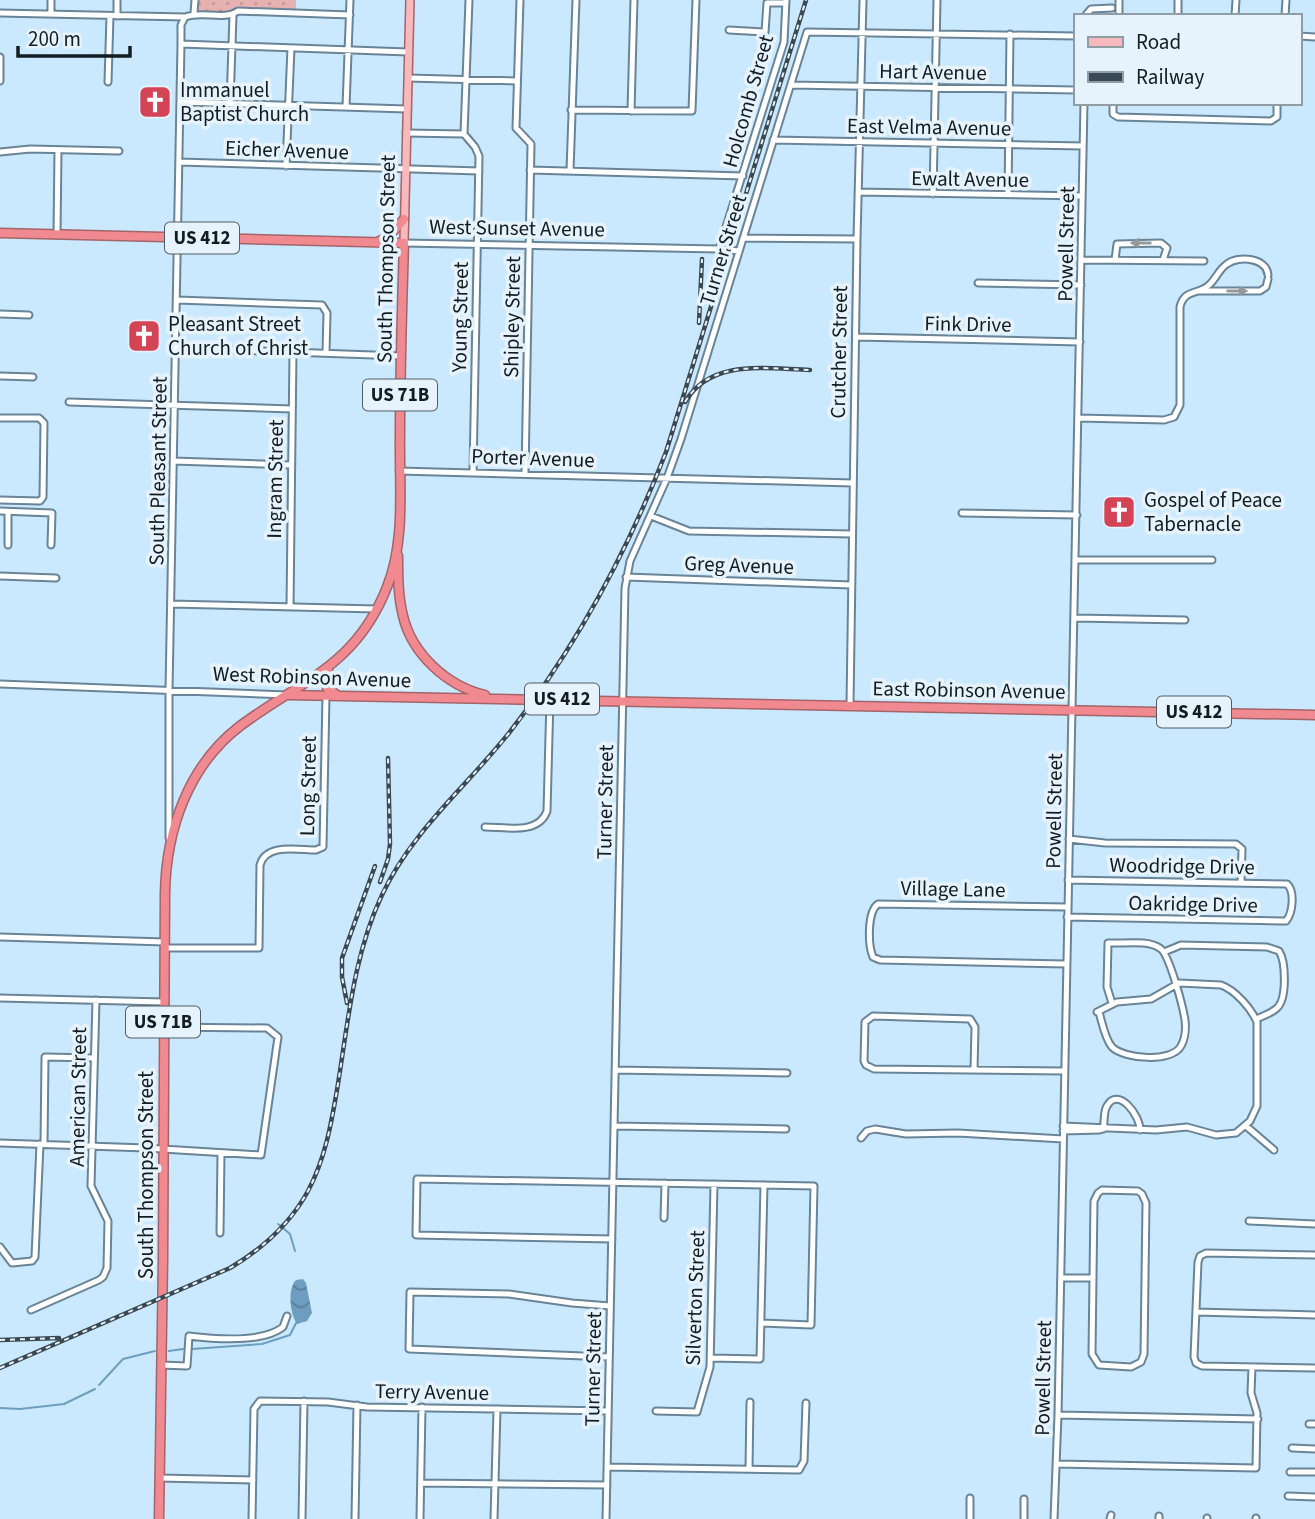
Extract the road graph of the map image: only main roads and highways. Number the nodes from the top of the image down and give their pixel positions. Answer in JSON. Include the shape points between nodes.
{"nodes":[{"id":1,"x":410,"y":0,"type":"edge"},
{"id":2,"x":404,"y":219,"type":"junction"},
{"id":3,"x":0,"y":233,"type":"edge"},
{"id":4,"x":376,"y":243,"type":"junction"},
{"id":5,"x":404,"y":243,"type":"junction"},
{"id":6,"x":397,"y":546,"type":"junction"},
{"id":7,"x":388,"y":586,"type":"junction"},
{"id":8,"x":399,"y":593,"type":"junction"},
{"id":9,"x":328,"y":668,"type":"junction"},
{"id":10,"x":455,"y":683,"type":"junction"},
{"id":11,"x":288,"y":695,"type":"junction"},
{"id":12,"x":343,"y":696,"type":"junction"},
{"id":13,"x":454,"y":698,"type":"junction"},
{"id":14,"x":501,"y":699,"type":"junction"},
{"id":15,"x":623,"y":700,"type":"joint"},
{"id":16,"x":1315,"y":715,"type":"edge"},
{"id":17,"x":159,"y":1519,"type":"edge"}],
"edges":[{"from":1,"to":2,"type":"main road","name":"South Thompson Street","number":"US 71B"},
{"from":2,"to":4,"type":"highway"},
{"from":2,"to":5,"type":"main road","name":"South Thompson Street","number":"US 71B"},
{"from":3,"to":4,"type":"highway","name":"West Sunset Avenue","number":"US 412"},
{"from":4,"to":5,"type":"highway","name":"West Sunset Avenue","number":"US 412"},
{"from":5,"to":6,"type":"highway","name":"South Thompson Street","number":"US 71B"},
{"from":6,"to":7,"type":"highway","name":"South Thompson Street","number":"US 71B"},
{"from":6,"to":8,"type":"highway","number":"US 412"},
{"from":7,"to":8,"type":"highway"},
{"from":7,"to":9,"type":"highway","name":"South Thompson Street","number":"US 71B","via":[[355,642]]},
{"from":8,"to":10,"type":"highway","number":"US 412","via":[[405,624],[416,646]]},
{"from":9,"to":11,"type":"highway","name":"South Thompson Street","number":"US 71B"},
{"from":9,"to":12,"type":"highway","via":[[327,688]]},
{"from":10,"to":13,"type":"highway"},
{"from":10,"to":14,"type":"highway","number":"US 412"},
{"from":11,"to":12,"type":"highway","name":"West Robinson Avenue"},
{"from":11,"to":17,"type":"highway","name":"South Thompson Street","number":"US 71B","via":[[240,726],[205,762],[184,798],[169,843]]},
{"from":12,"to":13,"type":"highway","name":"West Robinson Avenue"},
{"from":13,"to":14,"type":"highway","name":"West Robinson Avenue","number":"US 412"},
{"from":14,"to":15,"type":"highway","name":"West Robinson Avenue","number":"US 412"},
{"from":15,"to":16,"type":"highway","name":"East Robinson Avenue","number":"US 412"}]}
